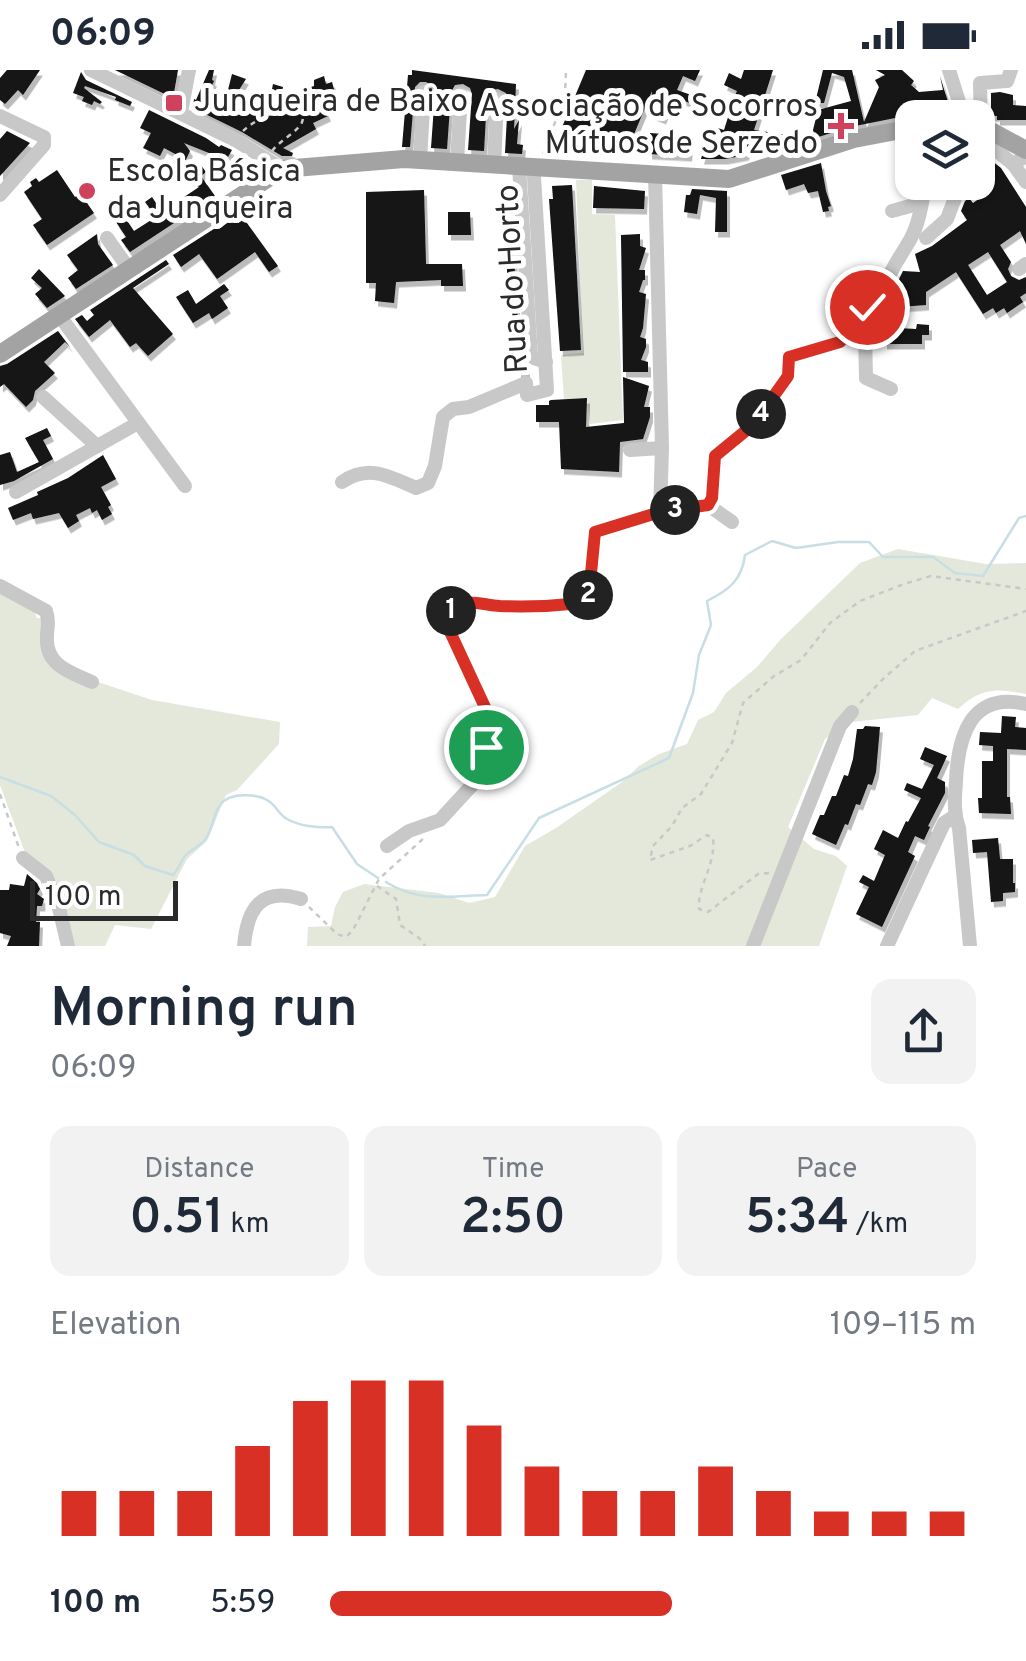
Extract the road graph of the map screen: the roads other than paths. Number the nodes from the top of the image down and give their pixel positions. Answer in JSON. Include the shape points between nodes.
{"nodes":[{"id":1,"x":189,"y":70,"type":"edge"},
{"id":2,"x":948,"y":70,"type":"edge"},
{"id":3,"x":1010,"y":70,"type":"edge"},
{"id":4,"x":98,"y":72,"type":"edge"},
{"id":5,"x":424,"y":92,"type":"dead end"},
{"id":6,"x":461,"y":94,"type":"dead end"},
{"id":7,"x":496,"y":99,"type":"dead end"},
{"id":8,"x":963,"y":100,"type":"edge"},
{"id":9,"x":977,"y":100,"type":"edge"},
{"id":10,"x":180,"y":112,"type":"junction"},
{"id":11,"x":0,"y":116,"type":"edge"},
{"id":12,"x":895,"y":131,"type":"edge"},
{"id":13,"x":995,"y":137,"type":"edge"},
{"id":14,"x":995,"y":148,"type":"edge"},
{"id":15,"x":1022,"y":157,"type":"edge"},
{"id":16,"x":420,"y":160,"type":"junction"},
{"id":17,"x":457,"y":162,"type":"junction"},
{"id":18,"x":494,"y":164,"type":"junction"},
{"id":19,"x":528,"y":166,"type":"junction"},
{"id":20,"x":282,"y":169,"type":"junction"},
{"id":21,"x":656,"y":174,"type":"junction"},
{"id":22,"x":1026,"y":182,"type":"edge"},
{"id":23,"x":0,"y":195,"type":"edge"},
{"id":24,"x":923,"y":200,"type":"edge"},
{"id":25,"x":954,"y":200,"type":"edge"},
{"id":26,"x":922,"y":204,"type":"junction"},
{"id":27,"x":892,"y":211,"type":"dead end"},
{"id":28,"x":107,"y":238,"type":"dead end"},
{"id":29,"x":926,"y":238,"type":"dead end"},
{"id":30,"x":129,"y":270,"type":"junction"},
{"id":31,"x":867,"y":307,"type":"junction"},
{"id":32,"x":59,"y":316,"type":"junction"},
{"id":33,"x":0,"y":354,"type":"edge"},
{"id":34,"x":891,"y":388,"type":"dead end"},
{"id":35,"x":43,"y":397,"type":"dead end"},
{"id":36,"x":138,"y":423,"type":"junction"},
{"id":37,"x":98,"y":446,"type":"junction"},
{"id":38,"x":662,"y":448,"type":"junction"},
{"id":39,"x":630,"y":450,"type":"dead end"},
{"id":40,"x":342,"y":482,"type":"dead end"},
{"id":41,"x":185,"y":486,"type":"dead end"},
{"id":42,"x":16,"y":492,"type":"dead end"},
{"id":43,"x":708,"y":505,"type":"junction"},
{"id":44,"x":660,"y":512,"type":"junction"},
{"id":45,"x":732,"y":522,"type":"dead end"},
{"id":46,"x":0,"y":586,"type":"edge"},
{"id":47,"x":92,"y":682,"type":"dead end"},
{"id":48,"x":1026,"y":704,"type":"edge"},
{"id":49,"x":852,"y":712,"type":"road end"},
{"id":50,"x":955,"y":816,"type":"junction"},
{"id":51,"x":387,"y":846,"type":"dead end"},
{"id":52,"x":23,"y":858,"type":"road end"},
{"id":53,"x":301,"y":899,"type":"road end"},
{"id":54,"x":68,"y":946,"type":"edge"},
{"id":55,"x":244,"y":946,"type":"edge"},
{"id":56,"x":753,"y":946,"type":"edge"},
{"id":57,"x":887,"y":946,"type":"edge"},
{"id":58,"x":970,"y":946,"type":"edge"}],
"edges":[{"from":1,"to":10,"type":"street"},
{"from":2,"to":8,"type":"street"},
{"from":3,"to":9,"type":"street","via":[[1006,80],[980,83]]},
{"from":4,"to":10,"type":"street"},
{"from":5,"to":16,"type":"street"},
{"from":6,"to":17,"type":"street"},
{"from":7,"to":18,"type":"street"},
{"from":10,"to":20,"type":"street"},
{"from":11,"to":23,"type":"street","via":[[44,137]]},
{"from":12,"to":21,"type":"main road","via":[[730,179]]},
{"from":13,"to":15,"type":"main road"},
{"from":14,"to":15,"type":"street"},
{"from":15,"to":22,"type":"street"},
{"from":16,"to":17,"type":"main road"},
{"from":16,"to":20,"type":"main road"},
{"from":17,"to":18,"type":"main road"},
{"from":18,"to":19,"type":"main road"},
{"from":19,"to":21,"type":"main road"},
{"from":19,"to":40,"type":"street","name":"Rua do Horto","via":[[534,177],[547,390],[527,395],[526,383],[453,409],[443,417],[428,483],[416,488],[372,472]]},
{"from":20,"to":30,"type":"main road"},
{"from":21,"to":38,"type":"street"},
{"from":24,"to":26,"type":"street"},
{"from":25,"to":29,"type":"street","via":[[947,219]]},
{"from":26,"to":27,"type":"street"},
{"from":26,"to":31,"type":"street","via":[[910,240],[887,281],[872,289]]},
{"from":28,"to":30,"type":"street"},
{"from":30,"to":32,"type":"main road"},
{"from":31,"to":34,"type":"street","via":[[866,378]]},
{"from":31,"to":43,"type":"street","via":[[840,342],[789,357],[788,376],[754,424],[715,456]]},
{"from":32,"to":33,"type":"main road"},
{"from":32,"to":36,"type":"street"},
{"from":35,"to":37,"type":"street"},
{"from":36,"to":37,"type":"street"},
{"from":36,"to":41,"type":"street"},
{"from":37,"to":42,"type":"street"},
{"from":38,"to":39,"type":"street"},
{"from":38,"to":44,"type":"street"},
{"from":43,"to":44,"type":"street"},
{"from":43,"to":45,"type":"street"},
{"from":44,"to":51,"type":"street","via":[[595,532],[589,594],[582,603],[453,605],[446,623],[490,718],[486,747],[475,782],[440,820]]},
{"from":46,"to":47,"type":"street","via":[[46,611],[52,659]]},
{"from":48,"to":50,"type":"street","via":[[987,706],[968,722],[957,754]]},
{"from":49,"to":56,"type":"street","via":[[840,726]]},
{"from":50,"to":57,"type":"street","via":[[944,824]]},
{"from":50,"to":58,"type":"street"},
{"from":52,"to":54,"type":"street","via":[[46,876]]},
{"from":53,"to":55,"type":"street","via":[[273,896],[256,906]]}]}
